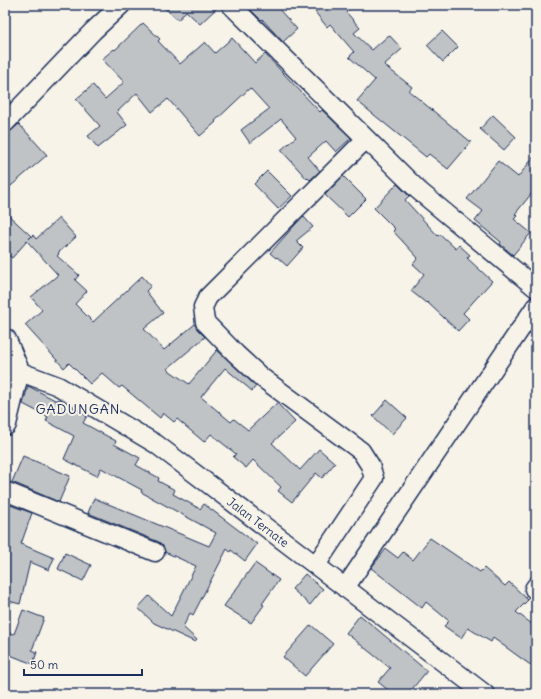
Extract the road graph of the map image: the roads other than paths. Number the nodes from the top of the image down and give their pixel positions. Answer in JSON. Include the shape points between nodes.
{"nodes":[{"id":1,"x":121,"y":5,"type":"edge"},
{"id":2,"x":231,"y":5,"type":"edge"},
{"id":3,"x":5,"y":123,"type":"edge"},
{"id":4,"x":366,"y":138,"type":"junction"},
{"id":5,"x":536,"y":288,"type":"edge"},
{"id":6,"x":536,"y":306,"type":"edge"},
{"id":7,"x":5,"y":340,"type":"edge"},
{"id":8,"x":18,"y":371,"type":"junction"},
{"id":9,"x":5,"y":424,"type":"edge"},
{"id":10,"x":5,"y":491,"type":"edge"},
{"id":11,"x":155,"y":552,"type":"dead end"},
{"id":12,"x":316,"y":566,"type":"junction"},
{"id":13,"x":345,"y":588,"type":"junction"},
{"id":14,"x":485,"y":694,"type":"edge"}],
"edges":[{"from":1,"to":3,"type":"street","via":[[92,31]]},
{"from":2,"to":4,"type":"street"},
{"from":4,"to":5,"type":"street","via":[[418,190]]},
{"from":4,"to":12,"type":"street","via":[[208,297],[203,307],[205,322],[236,354],[261,377],[361,451],[370,465],[374,478]]},
{"from":6,"to":13,"type":"street"},
{"from":7,"to":8,"type":"main road"},
{"from":8,"to":9,"type":"main road"},
{"from":8,"to":12,"type":"street","name":"Jalan Ternate","via":[[58,386],[156,444]]},
{"from":10,"to":11,"type":"street"},
{"from":12,"to":13,"type":"street","name":"Jalan Ternate"},
{"from":13,"to":14,"type":"street","name":"Jalan Ternate"}]}
